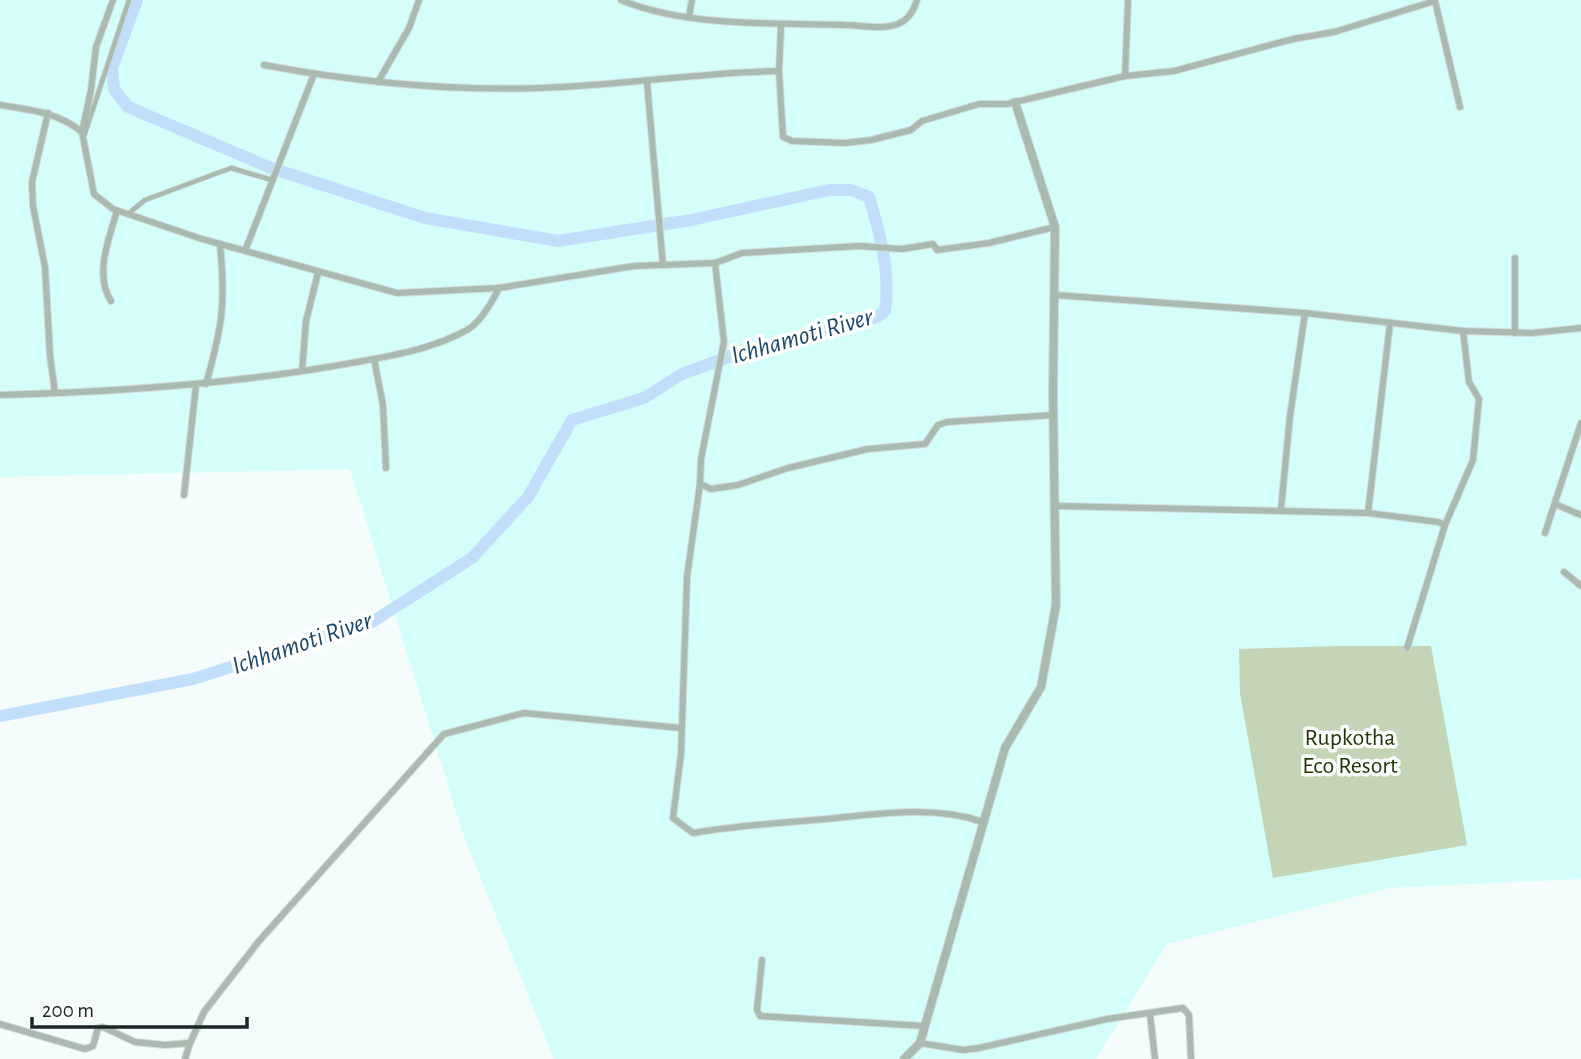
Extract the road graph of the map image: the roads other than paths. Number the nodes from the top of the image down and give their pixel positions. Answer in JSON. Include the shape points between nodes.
{"nodes":[{"id":1,"x":113,"y":0,"type":"edge"},
{"id":2,"x":129,"y":0,"type":"edge"},
{"id":3,"x":419,"y":0,"type":"edge"},
{"id":4,"x":621,"y":0,"type":"edge"},
{"id":5,"x":692,"y":0,"type":"edge"},
{"id":6,"x":917,"y":0,"type":"edge"},
{"id":7,"x":1128,"y":0,"type":"edge"},
{"id":8,"x":1436,"y":1,"type":"edge"},
{"id":9,"x":689,"y":16,"type":"junction"},
{"id":10,"x":781,"y":26,"type":"junction"},
{"id":11,"x":264,"y":65,"type":"dead end"},
{"id":12,"x":779,"y":71,"type":"junction"},
{"id":13,"x":314,"y":74,"type":"junction"},
{"id":14,"x":1125,"y":76,"type":"junction"},
{"id":15,"x":378,"y":82,"type":"junction"},
{"id":16,"x":647,"y":82,"type":"junction"},
{"id":17,"x":1016,"y":102,"type":"junction"},
{"id":18,"x":0,"y":105,"type":"edge"},
{"id":19,"x":1460,"y":107,"type":"dead end"},
{"id":20,"x":48,"y":113,"type":"junction"},
{"id":21,"x":83,"y":135,"type":"junction"},
{"id":22,"x":272,"y":180,"type":"junction"},
{"id":23,"x":117,"y":211,"type":"junction"},
{"id":24,"x":128,"y":215,"type":"junction"},
{"id":25,"x":1055,"y":227,"type":"junction"},
{"id":26,"x":219,"y":245,"type":"junction"},
{"id":27,"x":245,"y":251,"type":"junction"},
{"id":28,"x":1515,"y":258,"type":"dead end"},
{"id":29,"x":715,"y":263,"type":"junction"},
{"id":30,"x":663,"y":265,"type":"junction"},
{"id":31,"x":318,"y":273,"type":"junction"},
{"id":32,"x":499,"y":288,"type":"junction"},
{"id":33,"x":1055,"y":295,"type":"junction"},
{"id":34,"x":111,"y":301,"type":"dead end"},
{"id":35,"x":1305,"y":313,"type":"junction"},
{"id":36,"x":1390,"y":323,"type":"junction"},
{"id":37,"x":1581,"y":328,"type":"edge"},
{"id":38,"x":1463,"y":331,"type":"junction"},
{"id":39,"x":1515,"y":333,"type":"junction"},
{"id":40,"x":374,"y":359,"type":"junction"},
{"id":41,"x":302,"y":371,"type":"junction"},
{"id":42,"x":206,"y":384,"type":"junction"},
{"id":43,"x":196,"y":386,"type":"junction"},
{"id":44,"x":55,"y":393,"type":"junction"},
{"id":45,"x":0,"y":395,"type":"edge"},
{"id":46,"x":1054,"y":415,"type":"junction"},
{"id":47,"x":1581,"y":423,"type":"edge"},
{"id":48,"x":386,"y":468,"type":"dead end"},
{"id":49,"x":700,"y":484,"type":"junction"},
{"id":50,"x":184,"y":495,"type":"dead end"},
{"id":51,"x":1555,"y":504,"type":"junction"},
{"id":52,"x":1056,"y":506,"type":"junction"},
{"id":53,"x":1281,"y":509,"type":"junction"},
{"id":54,"x":1368,"y":513,"type":"junction"},
{"id":55,"x":1581,"y":515,"type":"edge"},
{"id":56,"x":1445,"y":525,"type":"junction"},
{"id":57,"x":1545,"y":533,"type":"dead end"},
{"id":58,"x":1564,"y":572,"type":"dead end"},
{"id":59,"x":1581,"y":586,"type":"edge"},
{"id":60,"x":1407,"y":648,"type":"dead end"},
{"id":61,"x":681,"y":728,"type":"junction"},
{"id":62,"x":983,"y":822,"type":"junction"},
{"id":63,"x":762,"y":960,"type":"dead end"},
{"id":64,"x":1150,"y":1014,"type":"junction"},
{"id":65,"x":0,"y":1024,"type":"edge"},
{"id":66,"x":924,"y":1026,"type":"junction"},
{"id":67,"x":190,"y":1043,"type":"junction"},
{"id":68,"x":920,"y":1043,"type":"junction"},
{"id":69,"x":185,"y":1059,"type":"edge"},
{"id":70,"x":904,"y":1059,"type":"edge"},
{"id":71,"x":1155,"y":1059,"type":"edge"},
{"id":72,"x":1191,"y":1059,"type":"edge"}],
"edges":[{"from":1,"to":21,"type":"street","via":[[96,47]]},
{"from":2,"to":21,"type":"street"},
{"from":3,"to":15,"type":"street","via":[[409,28]]},
{"from":4,"to":9,"type":"street","via":[[653,12]]},
{"from":5,"to":9,"type":"street"},
{"from":6,"to":10,"type":"street","via":[[914,10],[897,25]]},
{"from":7,"to":14,"type":"street"},
{"from":8,"to":14,"type":"street","via":[[1335,32],[1174,71]]},
{"from":8,"to":19,"type":"street"},
{"from":9,"to":10,"type":"street"},
{"from":10,"to":12,"type":"street"},
{"from":11,"to":13,"type":"street"},
{"from":12,"to":16,"type":"street"},
{"from":12,"to":17,"type":"street","via":[[783,137],[792,141],[871,140],[979,104]]},
{"from":13,"to":15,"type":"street"},
{"from":13,"to":22,"type":"street"},
{"from":14,"to":17,"type":"street"},
{"from":15,"to":16,"type":"street","via":[[443,88]]},
{"from":16,"to":30,"type":"street"},
{"from":17,"to":25,"type":"street"},
{"from":18,"to":20,"type":"street"},
{"from":20,"to":21,"type":"street","via":[[66,120]]},
{"from":20,"to":44,"type":"street","via":[[32,182],[45,267]]},
{"from":21,"to":23,"type":"street","via":[[94,194]]},
{"from":22,"to":24,"type":"street","via":[[231,168],[145,200]]},
{"from":22,"to":27,"type":"street"},
{"from":23,"to":24,"type":"street"},
{"from":23,"to":34,"type":"street","via":[[103,270]]},
{"from":24,"to":26,"type":"street"},
{"from":25,"to":29,"type":"street","via":[[956,249],[937,250],[933,244],[887,249],[859,246],[742,253]]},
{"from":25,"to":33,"type":"street"},
{"from":26,"to":27,"type":"street"},
{"from":26,"to":42,"type":"street","via":[[225,297]]},
{"from":27,"to":31,"type":"street"},
{"from":28,"to":39,"type":"street"},
{"from":29,"to":30,"type":"street"},
{"from":29,"to":49,"type":"street","via":[[724,342]]},
{"from":30,"to":32,"type":"street","via":[[594,271]]},
{"from":31,"to":32,"type":"street","via":[[397,293]]},
{"from":31,"to":41,"type":"street","via":[[306,321]]},
{"from":32,"to":40,"type":"street","via":[[471,328],[436,345]]},
{"from":33,"to":35,"type":"street"},
{"from":33,"to":46,"type":"street"},
{"from":35,"to":36,"type":"street"},
{"from":35,"to":53,"type":"street"},
{"from":36,"to":38,"type":"street"},
{"from":36,"to":54,"type":"street"},
{"from":37,"to":39,"type":"street"},
{"from":38,"to":39,"type":"street"},
{"from":38,"to":56,"type":"street","via":[[1469,382],[1479,399],[1473,460]]},
{"from":40,"to":41,"type":"street"},
{"from":40,"to":48,"type":"street","via":[[383,405]]},
{"from":41,"to":42,"type":"street"},
{"from":42,"to":43,"type":"street"},
{"from":43,"to":44,"type":"street"},
{"from":43,"to":50,"type":"street"},
{"from":44,"to":45,"type":"street"},
{"from":46,"to":49,"type":"street","via":[[947,422],[938,425],[925,444],[868,449],[738,485],[712,489]]},
{"from":46,"to":52,"type":"street"},
{"from":47,"to":51,"type":"street"},
{"from":49,"to":61,"type":"street","via":[[686,589]]},
{"from":51,"to":55,"type":"street"},
{"from":51,"to":57,"type":"street"},
{"from":52,"to":53,"type":"street"},
{"from":52,"to":62,"type":"street","via":[[1056,605],[1041,687],[1005,748]]},
{"from":53,"to":54,"type":"street"},
{"from":54,"to":56,"type":"street"},
{"from":56,"to":60,"type":"street"},
{"from":58,"to":59,"type":"street"},
{"from":61,"to":62,"type":"street","via":[[672,811],[673,818],[688,831],[765,821],[923,813],[961,814]]},
{"from":61,"to":67,"type":"street","via":[[524,713],[444,734],[259,941],[204,1012]]},
{"from":62,"to":66,"type":"street"},
{"from":63,"to":66,"type":"street","via":[[760,1016]]},
{"from":64,"to":68,"type":"street","via":[[970,1049]]},
{"from":64,"to":71,"type":"street"},
{"from":64,"to":72,"type":"street","via":[[1177,1008],[1187,1011]]},
{"from":65,"to":67,"type":"street","via":[[85,1049],[93,1045],[98,1028],[103,1027],[135,1042]]},
{"from":66,"to":68,"type":"street"},
{"from":67,"to":69,"type":"street"},
{"from":68,"to":70,"type":"street"}]}
